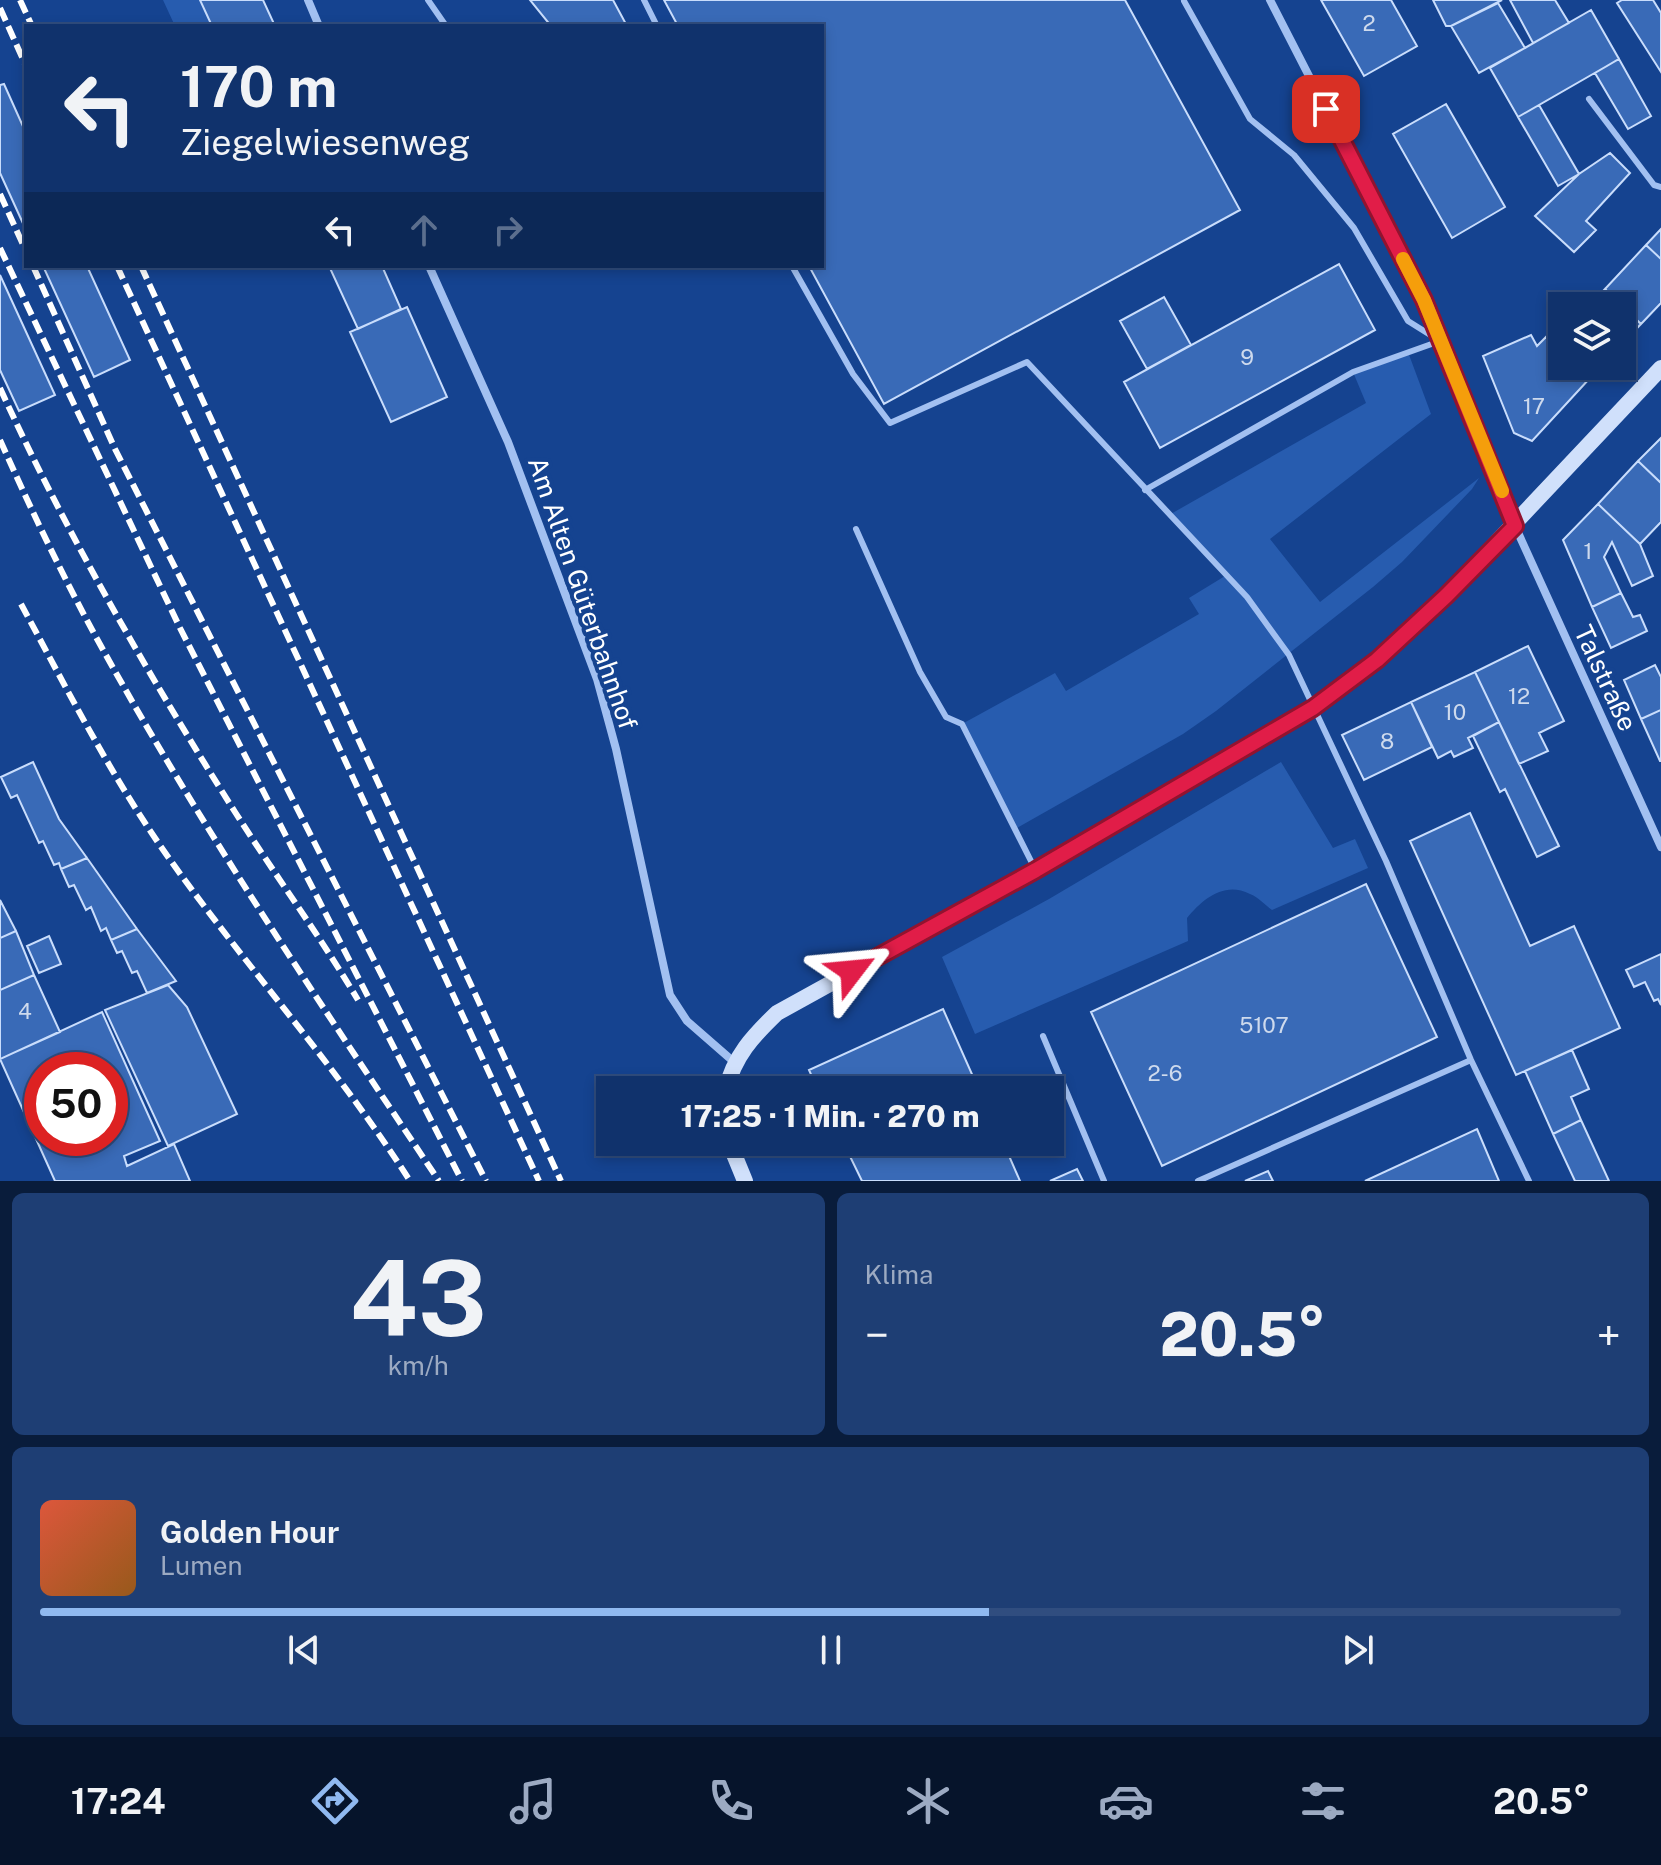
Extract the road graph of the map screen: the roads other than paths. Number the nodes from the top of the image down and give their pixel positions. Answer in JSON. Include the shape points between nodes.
{"nodes":[{"id":1,"x":308,"y":0,"type":"edge"},
{"id":2,"x":428,"y":0,"type":"edge"},
{"id":3,"x":644,"y":0,"type":"edge"},
{"id":4,"x":1270,"y":0,"type":"edge"},
{"id":5,"x":1184,"y":1,"type":"edge"},
{"id":6,"x":318,"y":24,"type":"edge"},
{"id":7,"x":445,"y":24,"type":"edge"},
{"id":8,"x":656,"y":24,"type":"edge"},
{"id":9,"x":1589,"y":99,"type":"dead end"},
{"id":10,"x":1661,"y":187,"type":"edge"},
{"id":11,"x":793,"y":268,"type":"edge"},
{"id":12,"x":434,"y":269,"type":"edge"},
{"id":13,"x":1440,"y":341,"type":"junction"},
{"id":14,"x":1661,"y":368,"type":"edge"},
{"id":15,"x":1145,"y":490,"type":"junction"},
{"id":16,"x":1515,"y":526,"type":"junction"},
{"id":17,"x":856,"y":529,"type":"dead end"},
{"id":18,"x":1313,"y":708,"type":"junction"},
{"id":19,"x":1661,"y":847,"type":"edge"},
{"id":20,"x":1036,"y":870,"type":"junction"},
{"id":21,"x":1043,"y":1036,"type":"dead end"},
{"id":22,"x":1471,"y":1060,"type":"junction"},
{"id":23,"x":734,"y":1062,"type":"junction"},
{"id":24,"x":730,"y":1076,"type":"edge"},
{"id":25,"x":735,"y":1156,"type":"edge"},
{"id":26,"x":745,"y":1181,"type":"edge"},
{"id":27,"x":1104,"y":1181,"type":"edge"},
{"id":28,"x":1198,"y":1181,"type":"edge"},
{"id":29,"x":1529,"y":1181,"type":"edge"}],
"edges":[{"from":1,"to":6,"type":"street"},
{"from":2,"to":7,"type":"lane"},
{"from":3,"to":8,"type":"lane"},
{"from":4,"to":13,"type":"street","name":"Talstraße"},
{"from":5,"to":13,"type":"lane","via":[[1250,119],[1294,155],[1354,228],[1408,321]]},
{"from":9,"to":10,"type":"lane","via":[[1654,185]]},
{"from":11,"to":15,"type":"lane","via":[[853,374],[890,423],[1027,362]]},
{"from":12,"to":23,"type":"street","name":"Am Alten Güterbahnhof","via":[[508,442],[597,679],[670,995],[687,1021]]},
{"from":13,"to":15,"type":"lane","via":[[1353,372]]},
{"from":13,"to":16,"type":"street","name":"Talstraße"},
{"from":14,"to":16,"type":"main road"},
{"from":15,"to":18,"type":"lane","via":[[1275,633]]},
{"from":16,"to":18,"type":"main road","via":[[1377,660]]},
{"from":16,"to":19,"type":"street","name":"Talstraße"},
{"from":17,"to":20,"type":"lane","via":[[920,672],[946,717],[962,724]]},
{"from":18,"to":20,"type":"main road"},
{"from":18,"to":22,"type":"lane"},
{"from":20,"to":23,"type":"main road","via":[[777,1013]]},
{"from":21,"to":27,"type":"lane"},
{"from":22,"to":28,"type":"lane"},
{"from":22,"to":29,"type":"lane"},
{"from":23,"to":24,"type":"main road"},
{"from":25,"to":26,"type":"main road"}]}
